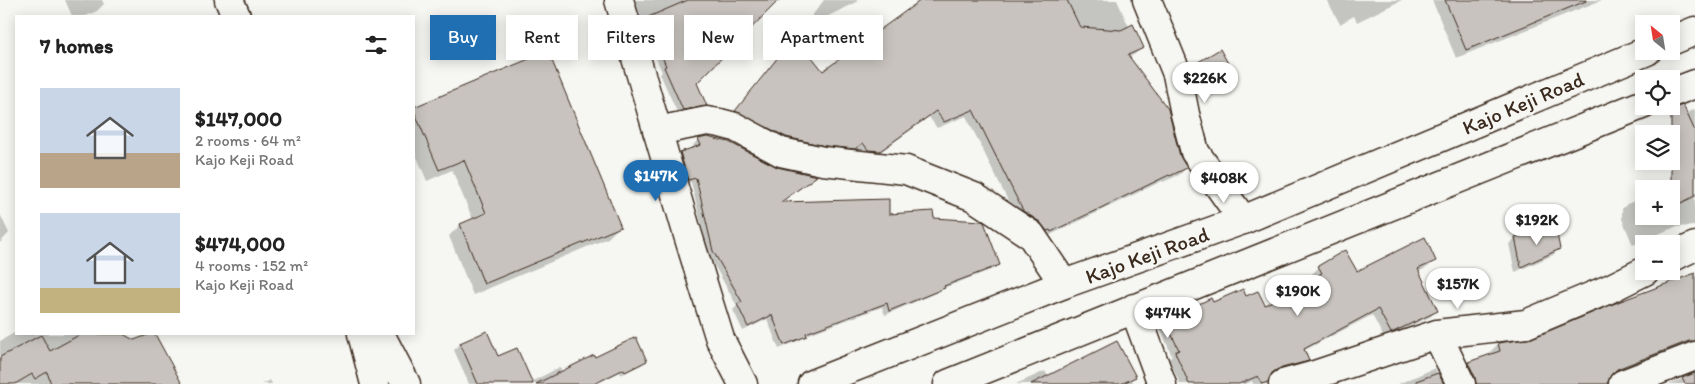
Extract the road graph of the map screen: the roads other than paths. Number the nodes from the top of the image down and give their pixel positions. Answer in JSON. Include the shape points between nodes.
{"nodes":[{"id":1,"x":229,"y":0,"type":"edge"},
{"id":2,"x":619,"y":0,"type":"edge"},
{"id":3,"x":1147,"y":0,"type":"edge"},
{"id":4,"x":236,"y":15,"type":"edge"},
{"id":5,"x":1695,"y":31,"type":"edge"},
{"id":6,"x":1680,"y":37,"type":"edge"},
{"id":7,"x":1635,"y":56,"type":"edge"},
{"id":8,"x":1695,"y":84,"type":"edge"},
{"id":9,"x":1680,"y":90,"type":"edge"},
{"id":10,"x":1635,"y":108,"type":"edge"},
{"id":11,"x":657,"y":131,"type":"junction"},
{"id":12,"x":1243,"y":220,"type":"junction"},
{"id":13,"x":1695,"y":246,"type":"edge"},
{"id":14,"x":1680,"y":254,"type":"edge"},
{"id":15,"x":1635,"y":276,"type":"edge"},
{"id":16,"x":1064,"y":284,"type":"junction"},
{"id":17,"x":1134,"y":308,"type":"junction"},
{"id":18,"x":1437,"y":334,"type":"junction"},
{"id":19,"x":362,"y":335,"type":"edge"},
{"id":20,"x":381,"y":335,"type":"edge"},
{"id":21,"x":1695,"y":356,"type":"edge"},
{"id":22,"x":375,"y":384,"type":"edge"},
{"id":23,"x":406,"y":384,"type":"edge"},
{"id":24,"x":743,"y":384,"type":"edge"},
{"id":25,"x":812,"y":384,"type":"edge"},
{"id":26,"x":948,"y":384,"type":"edge"},
{"id":27,"x":1162,"y":384,"type":"edge"},
{"id":28,"x":1283,"y":384,"type":"edge"},
{"id":29,"x":1461,"y":384,"type":"edge"},
{"id":30,"x":1623,"y":384,"type":"edge"}],
"edges":[{"from":1,"to":4,"type":"main road"},
{"from":2,"to":11,"type":"main road"},
{"from":3,"to":12,"type":"main road","via":[[1177,74],[1195,152]]},
{"from":5,"to":6,"type":"main road"},
{"from":7,"to":12,"type":"main road","name":"Kajo Keji Road"},
{"from":8,"to":9,"type":"main road"},
{"from":10,"to":17,"type":"main road","name":"Kajo Keji Road"},
{"from":11,"to":16,"type":"main road","via":[[707,121],[720,122],[781,152],[823,161],[906,170],[974,197],[1030,235]]},
{"from":11,"to":24,"type":"main road","via":[[720,339]]},
{"from":12,"to":16,"type":"main road","name":"Kajo Keji Road"},
{"from":13,"to":14,"type":"main road"},
{"from":15,"to":18,"type":"main road","via":[[1526,324]]},
{"from":16,"to":25,"type":"main road","name":"Kajo Keji Road"},
{"from":17,"to":26,"type":"main road","name":"Kajo Keji Road"},
{"from":17,"to":27,"type":"main road"},
{"from":18,"to":28,"type":"main road"},
{"from":18,"to":29,"type":"main road"},
{"from":19,"to":22,"type":"main road"},
{"from":20,"to":23,"type":"main road"},
{"from":21,"to":30,"type":"main road"}]}
